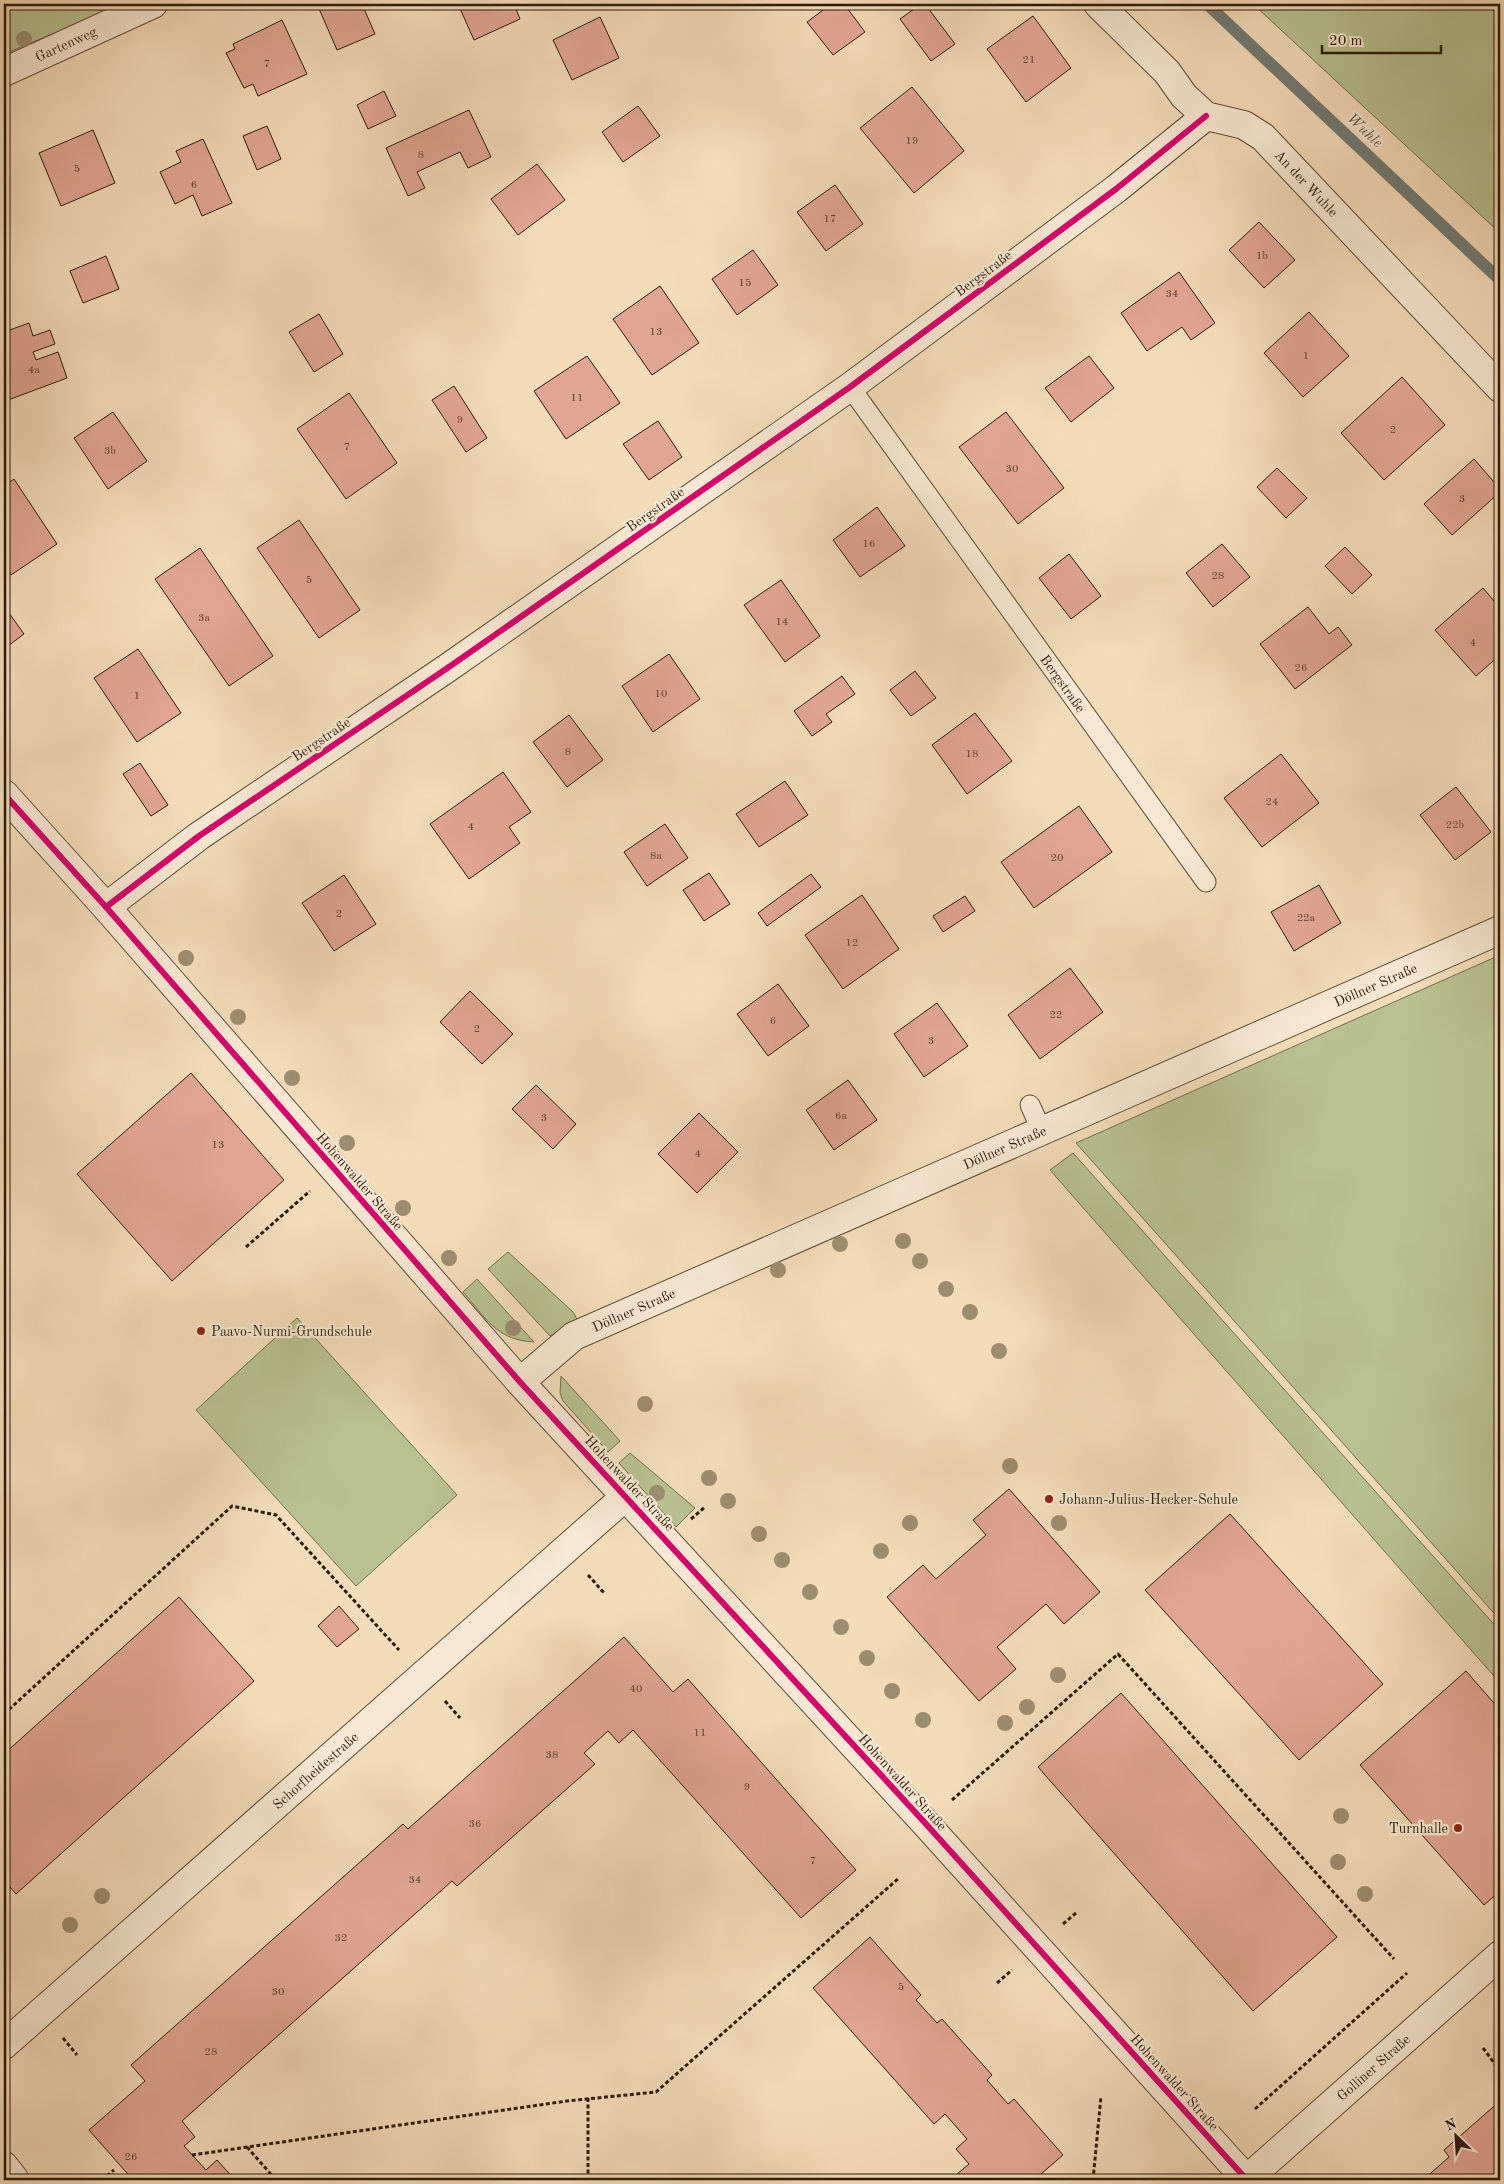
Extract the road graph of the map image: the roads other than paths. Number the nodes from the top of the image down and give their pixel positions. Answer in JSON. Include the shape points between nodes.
{"nodes":[{"id":1,"x":153,"y":4,"type":"edge"},
{"id":2,"x":1098,"y":4,"type":"edge"},
{"id":3,"x":4,"y":72,"type":"edge"},
{"id":4,"x":1206,"y":116,"type":"junction"},
{"id":5,"x":850,"y":387,"type":"junction"},
{"id":6,"x":1500,"y":388,"type":"edge"},
{"id":7,"x":4,"y":794,"type":"edge"},
{"id":8,"x":1206,"y":882,"type":"dead end"},
{"id":9,"x":106,"y":907,"type":"junction"},
{"id":10,"x":1500,"y":930,"type":"edge"},
{"id":11,"x":1030,"y":1105,"type":"dead end"},
{"id":12,"x":1042,"y":1131,"type":"junction"},
{"id":13,"x":520,"y":1382,"type":"junction"},
{"id":14,"x":626,"y":1496,"type":"junction"},
{"id":15,"x":1500,"y":1955,"type":"edge"},
{"id":16,"x":4,"y":2045,"type":"edge"},
{"id":17,"x":4,"y":2166,"type":"edge"},
{"id":18,"x":15,"y":2180,"type":"edge"},
{"id":19,"x":1246,"y":2180,"type":"edge"}],
"edges":[{"from":1,"to":3,"type":"street","name":"Gartenweg"},
{"from":2,"to":4,"type":"street","name":"An der Wuhle","via":[[1168,72],[1184,96]]},
{"from":4,"to":5,"type":"street","name":"Bergstraße","via":[[1116,189]]},
{"from":4,"to":6,"type":"street","name":"An der Wuhle","via":[[1244,125],[1263,137]]},
{"from":5,"to":8,"type":"lane","name":"Bergstraße"},
{"from":5,"to":9,"type":"street","name":"Bergstraße","via":[[453,664],[199,836]]},
{"from":7,"to":9,"type":"street","name":"Hohenwalder Straße"},
{"from":9,"to":13,"type":"street","name":"Hohenwalder Straße"},
{"from":10,"to":12,"type":"street","name":"Döllner Straße"},
{"from":11,"to":12,"type":"lane"},
{"from":12,"to":13,"type":"street","name":"Döllner Straße","via":[[574,1336]]},
{"from":13,"to":14,"type":"street","name":"Hohenwalder Straße"},
{"from":14,"to":16,"type":"street","name":"Schorfheidestraße"},
{"from":14,"to":19,"type":"street","name":"Hohenwalder Straße"},
{"from":15,"to":19,"type":"street","name":"Golliner Straße"},
{"from":17,"to":18,"type":"street"}]}
